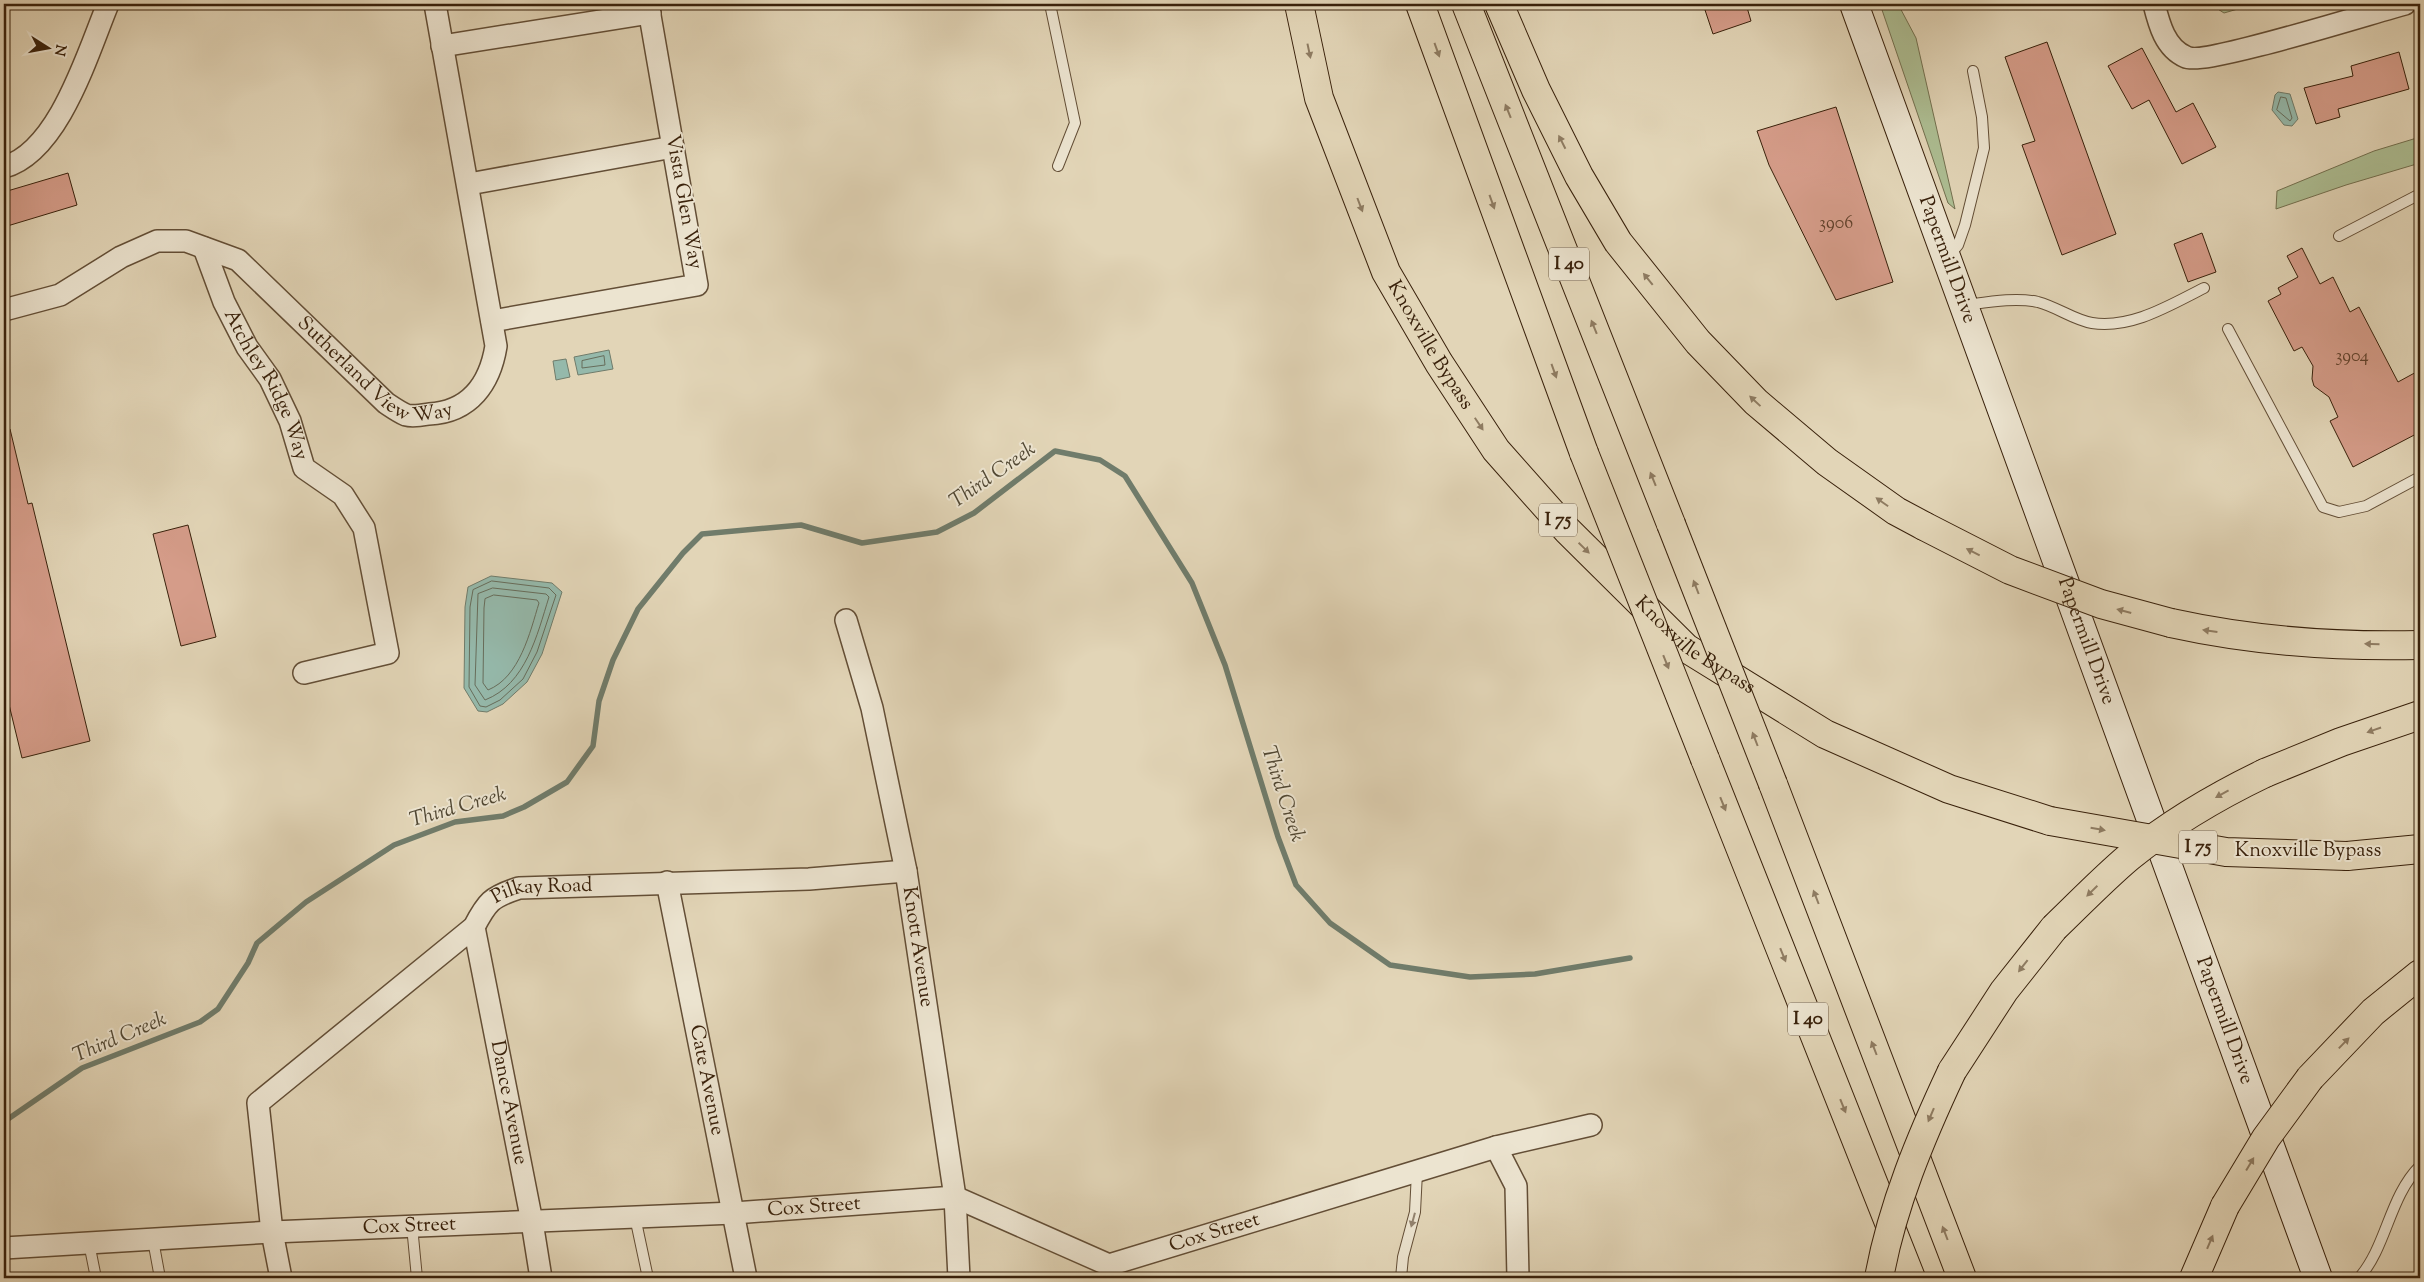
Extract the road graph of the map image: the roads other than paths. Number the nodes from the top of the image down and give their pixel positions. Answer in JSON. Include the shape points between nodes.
{"nodes":[{"id":1,"x":108,"y":4,"type":"edge"},
{"id":2,"x":435,"y":4,"type":"edge"},
{"id":3,"x":1050,"y":4,"type":"edge"},
{"id":4,"x":1299,"y":4,"type":"edge"},
{"id":5,"x":1420,"y":4,"type":"edge"},
{"id":6,"x":1466,"y":4,"type":"edge"},
{"id":7,"x":1499,"y":4,"type":"edge"},
{"id":8,"x":1854,"y":4,"type":"edge"},
{"id":9,"x":2154,"y":4,"type":"edge"},
{"id":10,"x":2405,"y":4,"type":"edge"},
{"id":11,"x":649,"y":8,"type":"edge"},
{"id":12,"x":442,"y":46,"type":"junction"},
{"id":13,"x":1973,"y":71,"type":"dead end"},
{"id":14,"x":673,"y":147,"type":"junction"},
{"id":15,"x":1058,"y":166,"type":"dead end"},
{"id":16,"x":4,"y":167,"type":"edge"},
{"id":17,"x":469,"y":184,"type":"junction"},
{"id":18,"x":2420,"y":194,"type":"edge"},
{"id":19,"x":2339,"y":236,"type":"dead end"},
{"id":20,"x":204,"y":248,"type":"junction"},
{"id":21,"x":1947,"y":258,"type":"junction"},
{"id":22,"x":2204,"y":288,"type":"dead end"},
{"id":23,"x":1964,"y":306,"type":"junction"},
{"id":24,"x":4,"y":310,"type":"edge"},
{"id":25,"x":492,"y":321,"type":"junction"},
{"id":26,"x":2228,"y":329,"type":"dead end"},
{"id":27,"x":2420,"y":477,"type":"edge"},
{"id":28,"x":846,"y":620,"type":"dead end"},
{"id":29,"x":2420,"y":645,"type":"edge"},
{"id":30,"x":304,"y":673,"type":"dead end"},
{"id":31,"x":2420,"y":715,"type":"edge"},
{"id":32,"x":2420,"y":849,"type":"edge"},
{"id":33,"x":906,"y":871,"type":"junction"},
{"id":34,"x":668,"y":882,"type":"junction"},
{"id":35,"x":474,"y":927,"type":"junction"},
{"id":36,"x":2420,"y":974,"type":"edge"},
{"id":37,"x":1591,"y":1125,"type":"dead end"},
{"id":38,"x":1496,"y":1148,"type":"junction"},
{"id":39,"x":2420,"y":1166,"type":"edge"},
{"id":40,"x":1417,"y":1172,"type":"junction"},
{"id":41,"x":955,"y":1197,"type":"junction"},
{"id":42,"x":734,"y":1212,"type":"junction"},
{"id":43,"x":635,"y":1217,"type":"junction"},
{"id":44,"x":532,"y":1222,"type":"junction"},
{"id":45,"x":412,"y":1226,"type":"junction"},
{"id":46,"x":272,"y":1232,"type":"junction"},
{"id":47,"x":153,"y":1240,"type":"junction"},
{"id":48,"x":89,"y":1243,"type":"junction"},
{"id":49,"x":4,"y":1248,"type":"edge"},
{"id":50,"x":96,"y":1278,"type":"edge"},
{"id":51,"x":160,"y":1278,"type":"edge"},
{"id":52,"x":281,"y":1278,"type":"edge"},
{"id":53,"x":417,"y":1278,"type":"edge"},
{"id":54,"x":541,"y":1278,"type":"edge"},
{"id":55,"x":648,"y":1278,"type":"edge"},
{"id":56,"x":746,"y":1278,"type":"edge"},
{"id":57,"x":959,"y":1278,"type":"edge"},
{"id":58,"x":1401,"y":1278,"type":"edge"},
{"id":59,"x":1518,"y":1278,"type":"edge"},
{"id":60,"x":1879,"y":1278,"type":"edge"},
{"id":61,"x":1911,"y":1278,"type":"edge"},
{"id":62,"x":1962,"y":1278,"type":"edge"},
{"id":63,"x":2194,"y":1278,"type":"edge"},
{"id":64,"x":2318,"y":1278,"type":"edge"},
{"id":65,"x":2359,"y":1278,"type":"edge"}],
"edges":[{"from":1,"to":16,"type":"street","via":[[63,112],[43,140],[14,164]]},
{"from":2,"to":12,"type":"street","name":"Sutherland View Way"},
{"from":3,"to":15,"type":"lane","via":[[1075,122]]},
{"from":4,"to":32,"type":"highway","name":"Knoxville Bypass","number":"I 75","one_way":true,"bridge":true,"via":[[1319,98],[1386,272],[1439,363],[1496,450],[1567,530],[1686,648],[1825,734],[1949,789],[2050,821],[2226,852],[2347,856]]},
{"from":5,"to":61,"type":"highway","number":"I 40","one_way":true,"bridge":true,"via":[[1584,453]]},
{"from":62,"to":6,"type":"highway","number":"I 40","one_way":true,"bridge":true,"via":[[1773,784]]},
{"from":29,"to":7,"type":"highway","one_way":true,"bridge":true,"via":[[2291,642],[2171,624],[2101,604],[2010,570],[1896,511],[1827,462],[1756,402],[1698,342],[1613,234],[1536,90]]},
{"from":8,"to":21,"type":"main road","name":"Papermill Drive"},
{"from":9,"to":10,"type":"street","via":[[2170,47],[2187,58],[2226,54]]},
{"from":11,"to":12,"type":"street"},
{"from":11,"to":14,"type":"street","name":"Vista Glen Way"},
{"from":12,"to":17,"type":"street","name":"Sutherland View Way"},
{"from":13,"to":21,"type":"lane","via":[[1984,148],[1965,225],[1958,245]]},
{"from":14,"to":17,"type":"street"},
{"from":14,"to":25,"type":"street","name":"Vista Glen Way","via":[[697,285]]},
{"from":17,"to":25,"type":"street","name":"Sutherland View Way"},
{"from":18,"to":19,"type":"lane"},
{"from":20,"to":24,"type":"street","name":"Sutherland View Way","via":[[186,241],[157,241],[121,257],[60,295]]},
{"from":20,"to":25,"type":"street","name":"Sutherland View Way","via":[[238,260],[386,404],[408,416],[437,414],[464,404],[483,387],[493,368],[496,346]]},
{"from":20,"to":30,"type":"street","name":"Atchley Ridge Way","via":[[224,302],[247,346],[270,379],[290,421],[304,468],[343,495],[364,528],[388,653]]},
{"from":21,"to":23,"type":"main road","name":"Papermill Drive"},
{"from":22,"to":23,"type":"lane","via":[[2126,322],[2092,323],[2038,302]]},
{"from":23,"to":64,"type":"main road","name":"Papermill Drive"},
{"from":26,"to":27,"type":"lane","via":[[2323,507],[2339,512],[2366,506]]},
{"from":28,"to":33,"type":"street","name":"Knott Avenue","via":[[872,708]]},
{"from":31,"to":60,"type":"highway","one_way":true,"bridge":true,"via":[[2341,742],[2221,794],[2164,830],[2129,857],[2054,928],[2004,991],[1952,1071],[1899,1200]]},
{"from":33,"to":34,"type":"street","name":"Pilkay Road","via":[[809,879]]},
{"from":33,"to":41,"type":"street","name":"Knott Avenue"},
{"from":34,"to":35,"type":"street","name":"Pilkay Road","via":[[519,888],[486,904]]},
{"from":34,"to":42,"type":"street","name":"Cate Avenue"},
{"from":35,"to":44,"type":"street","name":"Dance Avenue"},
{"from":35,"to":46,"type":"street","name":"Pilkay Road","via":[[258,1103]]},
{"from":63,"to":36,"type":"highway","one_way":true,"bridge":true,"via":[[2225,1206],[2266,1138],[2310,1078],[2373,1012]]},
{"from":37,"to":38,"type":"street","name":"Cox Street"},
{"from":38,"to":40,"type":"street","name":"Cox Street"},
{"from":38,"to":59,"type":"street","via":[[1516,1186]]},
{"from":39,"to":65,"type":"lane","via":[[2395,1203],[2368,1267]]},
{"from":40,"to":41,"type":"street","name":"Cox Street","via":[[1109,1265]]},
{"from":40,"to":58,"type":"lane","one_way":true,"via":[[1416,1212],[1403,1257]]},
{"from":41,"to":42,"type":"street","name":"Cox Street"},
{"from":41,"to":57,"type":"street","name":"Knott Avenue"},
{"from":42,"to":43,"type":"street","name":"Cox Street"},
{"from":42,"to":56,"type":"street","name":"Cate Avenue"},
{"from":43,"to":44,"type":"street","name":"Cox Street"},
{"from":43,"to":55,"type":"lane"},
{"from":44,"to":45,"type":"street","name":"Cox Street"},
{"from":44,"to":54,"type":"street","name":"Dance Avenue"},
{"from":45,"to":46,"type":"street","name":"Cox Street"},
{"from":45,"to":53,"type":"lane"},
{"from":46,"to":47,"type":"street","name":"Cox Street"},
{"from":46,"to":52,"type":"street"},
{"from":47,"to":48,"type":"street","name":"Cox Street"},
{"from":47,"to":51,"type":"lane"},
{"from":48,"to":49,"type":"street","name":"Cox Street"},
{"from":48,"to":50,"type":"lane"}]}
